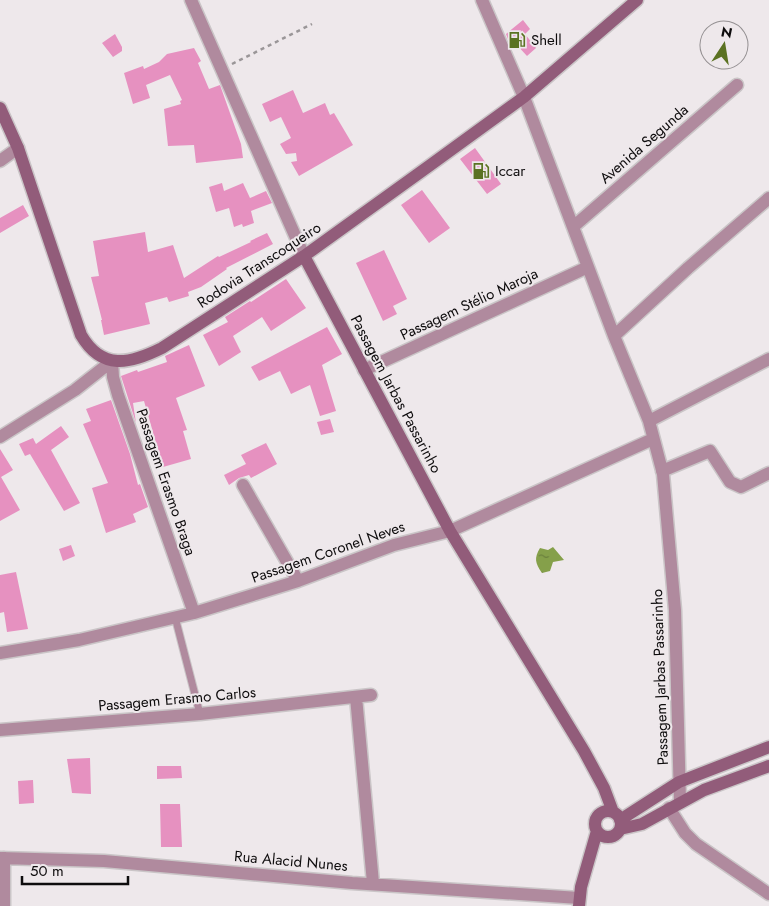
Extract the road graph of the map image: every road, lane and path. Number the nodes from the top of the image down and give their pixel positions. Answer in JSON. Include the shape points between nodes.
{"nodes":[{"id":1,"x":191,"y":0,"type":"edge"},
{"id":2,"x":482,"y":0,"type":"edge"},
{"id":3,"x":637,"y":0,"type":"edge"},
{"id":4,"x":312,"y":24,"type":"dead end"},
{"id":5,"x":222,"y":69,"type":"junction"},
{"id":6,"x":737,"y":85,"type":"dead end"},
{"id":7,"x":524,"y":96,"type":"junction"},
{"id":8,"x":0,"y":108,"type":"edge"},
{"id":9,"x":18,"y":148,"type":"junction"},
{"id":10,"x":0,"y":161,"type":"edge"},
{"id":11,"x":769,"y":198,"type":"edge"},
{"id":12,"x":573,"y":227,"type":"junction"},
{"id":13,"x":304,"y":256,"type":"junction"},
{"id":14,"x":588,"y":267,"type":"junction"},
{"id":15,"x":614,"y":336,"type":"junction"},
{"id":16,"x":769,"y":359,"type":"edge"},
{"id":17,"x":112,"y":361,"type":"junction"},
{"id":18,"x":364,"y":370,"type":"junction"},
{"id":19,"x":649,"y":421,"type":"junction"},
{"id":20,"x":0,"y":437,"type":"edge"},
{"id":21,"x":653,"y":439,"type":"junction"},
{"id":22,"x":662,"y":471,"type":"junction"},
{"id":23,"x":769,"y":473,"type":"edge"},
{"id":24,"x":242,"y":485,"type":"dead end"},
{"id":25,"x":450,"y":531,"type":"junction"},
{"id":26,"x":298,"y":581,"type":"junction"},
{"id":27,"x":194,"y":613,"type":"junction"},
{"id":28,"x":175,"y":617,"type":"junction"},
{"id":29,"x":0,"y":654,"type":"edge"},
{"id":30,"x":371,"y":695,"type":"dead end"},
{"id":31,"x":356,"y":696,"type":"junction"},
{"id":32,"x":200,"y":714,"type":"junction"},
{"id":33,"x":0,"y":730,"type":"edge"},
{"id":34,"x":769,"y":747,"type":"edge"},
{"id":35,"x":769,"y":766,"type":"edge"},
{"id":36,"x":679,"y":782,"type":"junction"},
{"id":37,"x":680,"y":802,"type":"junction"},
{"id":38,"x":669,"y":808,"type":"junction"},
{"id":39,"x":614,"y":818,"type":"junction"},
{"id":40,"x":603,"y":834,"type":"junction"},
{"id":41,"x":2,"y":858,"type":"edge"},
{"id":42,"x":373,"y":883,"type":"junction"},
{"id":43,"x":769,"y":894,"type":"edge"},
{"id":44,"x":540,"y":901,"type":"edge"},
{"id":45,"x":579,"y":902,"type":"edge"},
{"id":46,"x":4,"y":906,"type":"edge"}],
"edges":[{"from":1,"to":5,"type":"street","name":"Passagem Jarbas Passarinho"},
{"from":2,"to":7,"type":"street","name":"Passagem Jarbas Passarinho"},
{"from":3,"to":7,"type":"main road","name":"Rodovia Transcoqueiro"},
{"from":4,"to":5,"type":"path"},
{"from":5,"to":13,"type":"street","name":"Passagem Jarbas Passarinho"},
{"from":6,"to":12,"type":"street","name":"Avenida Segunda"},
{"from":7,"to":12,"type":"street","name":"Passagem Jarbas Passarinho"},
{"from":7,"to":13,"type":"main road","name":"Rodovia Transcoqueiro"},
{"from":8,"to":9,"type":"main road"},
{"from":9,"to":10,"type":"street"},
{"from":9,"to":17,"type":"main road","via":[[81,335],[97,355]]},
{"from":11,"to":15,"type":"street"},
{"from":12,"to":14,"type":"street","name":"Passagem Jarbas Passarinho"},
{"from":13,"to":17,"type":"main road","name":"Rodovia Transcoqueiro","via":[[162,348],[127,362]]},
{"from":13,"to":18,"type":"main road","name":"Passagem Jarbas Passarinho"},
{"from":14,"to":15,"type":"street","name":"Passagem Jarbas Passarinho"},
{"from":14,"to":18,"type":"street","name":"Passagem Stélio Maroja"},
{"from":15,"to":19,"type":"street","name":"Passagem Jarbas Passarinho"},
{"from":16,"to":19,"type":"street"},
{"from":17,"to":20,"type":"street","via":[[75,390]]},
{"from":17,"to":27,"type":"street","name":"Passagem Erasmo Braga","via":[[118,394]]},
{"from":18,"to":25,"type":"main road","name":"Passagem Jarbas Passarinho"},
{"from":19,"to":21,"type":"street","name":"Passagem Jarbas Passarinho"},
{"from":21,"to":22,"type":"street","name":"Passagem Jarbas Passarinho"},
{"from":21,"to":25,"type":"street","name":"Passagem Coronel Neves"},
{"from":22,"to":23,"type":"street","via":[[710,451],[730,482],[741,487]]},
{"from":22,"to":36,"type":"street","name":"Passagem Jarbas Passarinho","via":[[675,610]]},
{"from":24,"to":26,"type":"street"},
{"from":25,"to":26,"type":"street","name":"Passagem Coronel Neves","via":[[394,546]]},
{"from":25,"to":39,"type":"main road","name":"Passagem Jarbas Passarinho","via":[[584,751],[604,788]]},
{"from":26,"to":27,"type":"street","name":"Passagem Coronel Neves"},
{"from":27,"to":28,"type":"street","name":"Passagem Coronel Neves"},
{"from":28,"to":29,"type":"street","name":"Passagem Coronel Neves","via":[[79,640]]},
{"from":28,"to":32,"type":"lane"},
{"from":30,"to":31,"type":"street","name":"Passagem Erasmo Carlos"},
{"from":31,"to":32,"type":"street","name":"Passagem Erasmo Carlos"},
{"from":31,"to":42,"type":"street"},
{"from":32,"to":33,"type":"street","name":"Passagem Erasmo Carlos"},
{"from":34,"to":36,"type":"main road"},
{"from":35,"to":37,"type":"main road"},
{"from":36,"to":37,"type":"street","name":"Passagem Jarbas Passarinho"},
{"from":36,"to":39,"type":"main road"},
{"from":37,"to":38,"type":"main road"},
{"from":38,"to":39,"type":"main road","via":[[642,824]]},
{"from":38,"to":43,"type":"street","via":[[696,844]]},
{"from":39,"to":40,"type":"main road","via":[[613,836]]},
{"from":39,"to":40,"type":"main road","via":[[597,818],[595,824]]},
{"from":40,"to":45,"type":"main road","via":[[586,871]]},
{"from":41,"to":42,"type":"street","name":"Rua Alacid Nunes","via":[[104,861]]},
{"from":41,"to":46,"type":"street"},
{"from":42,"to":44,"type":"street","name":"Rua Alacid Nunes"},
{"from":44,"to":45,"type":"street","name":"Rua Alacid Nunes"}]}
